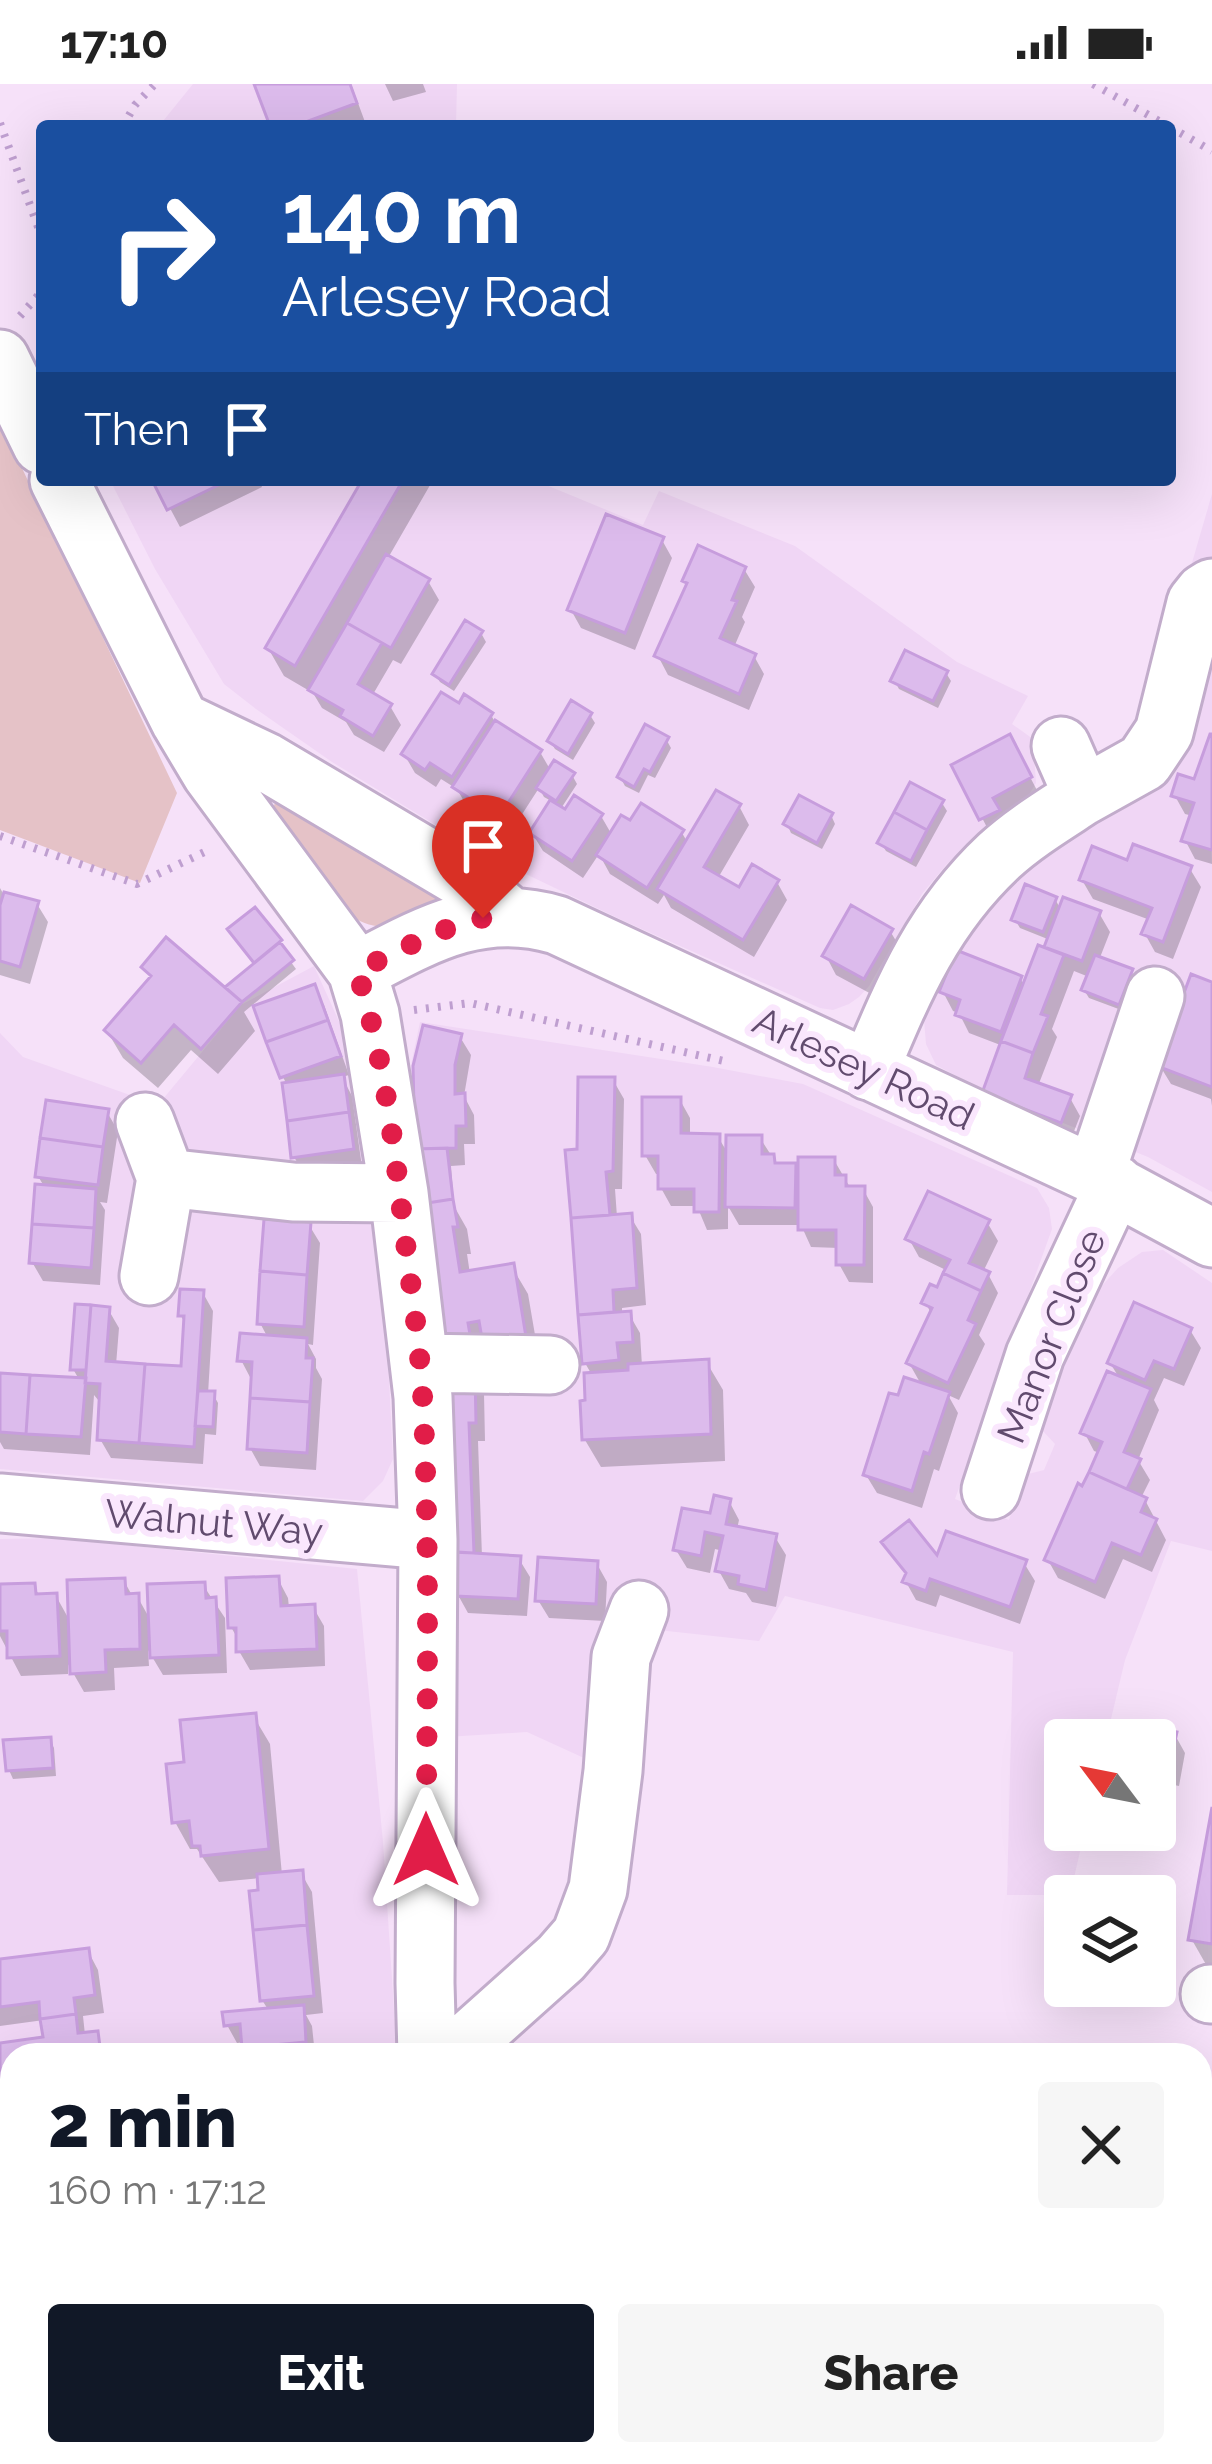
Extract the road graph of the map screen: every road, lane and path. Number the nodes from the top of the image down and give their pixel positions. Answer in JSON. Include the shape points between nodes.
{"nodes":[{"id":1,"x":155,"y":84,"type":"edge"},
{"id":2,"x":1093,"y":84,"type":"edge"},
{"id":3,"x":126,"y":120,"type":"edge"},
{"id":4,"x":1157,"y":120,"type":"edge"},
{"id":5,"x":0,"y":124,"type":"edge"},
{"id":6,"x":1176,"y":131,"type":"edge"},
{"id":7,"x":1212,"y":151,"type":"edge"},
{"id":8,"x":36,"y":222,"type":"edge"},
{"id":9,"x":0,"y":359,"type":"edge"},
{"id":10,"x":36,"y":433,"type":"edge"},
{"id":11,"x":62,"y":486,"type":"edge"},
{"id":12,"x":1212,"y":589,"type":"edge"},
{"id":13,"x":180,"y":721,"type":"junction"},
{"id":14,"x":252,"y":830,"type":"junction"},
{"id":15,"x":0,"y":836,"type":"edge"},
{"id":16,"x":509,"y":916,"type":"junction"},
{"id":17,"x":364,"y":992,"type":"junction"},
{"id":18,"x":1155,"y":996,"type":"dead end"},
{"id":19,"x":730,"y":1063,"type":"dead end"},
{"id":20,"x":868,"y":1071,"type":"junction"},
{"id":21,"x":145,"y":1122,"type":"dead end"},
{"id":22,"x":166,"y":1178,"type":"junction"},
{"id":23,"x":1105,"y":1179,"type":"junction"},
{"id":24,"x":399,"y":1193,"type":"junction"},
{"id":25,"x":1212,"y":1238,"type":"edge"},
{"id":26,"x":148,"y":1276,"type":"dead end"},
{"id":27,"x":418,"y":1363,"type":"junction"},
{"id":28,"x":550,"y":1365,"type":"dead end"},
{"id":29,"x":992,"y":1490,"type":"dead end"},
{"id":30,"x":0,"y":1503,"type":"edge"},
{"id":31,"x":428,"y":1540,"type":"junction"},
{"id":32,"x":639,"y":1610,"type":"dead end"},
{"id":33,"x":426,"y":2043,"type":"edge"},
{"id":34,"x":466,"y":2043,"type":"edge"}],
"edges":[{"from":1,"to":3,"type":"path"},
{"from":2,"to":4,"type":"path"},
{"from":5,"to":8,"type":"path"},
{"from":6,"to":7,"type":"path"},
{"from":9,"to":10,"type":"street"},
{"from":11,"to":13,"type":"street"},
{"from":12,"to":20,"type":"street","via":[[1196,604],[1169,717],[1144,762],[1072,771],[944,916]]},
{"from":13,"to":14,"type":"street"},
{"from":13,"to":16,"type":"street","name":"Arlesey Road","via":[[266,762],[470,883]]},
{"from":14,"to":15,"type":"path","via":[[136,884]]},
{"from":14,"to":17,"type":"street"},
{"from":16,"to":17,"type":"street","name":"Arlesey Road","via":[[461,922],[409,944]]},
{"from":16,"to":20,"type":"street","name":"Arlesey Road","via":[[557,925]]},
{"from":17,"to":19,"type":"path","via":[[470,1003]]},
{"from":17,"to":24,"type":"street"},
{"from":18,"to":23,"type":"street","name":"Manor Close"},
{"from":20,"to":23,"type":"street","name":"Arlesey Road"},
{"from":21,"to":22,"type":"street"},
{"from":22,"to":24,"type":"street"},
{"from":22,"to":26,"type":"street"},
{"from":23,"to":25,"type":"street","name":"Arlesey Road"},
{"from":23,"to":29,"type":"street","name":"Manor Close"},
{"from":24,"to":27,"type":"street"},
{"from":27,"to":28,"type":"street"},
{"from":27,"to":31,"type":"street"},
{"from":30,"to":31,"type":"street","name":"Walnut Way"},
{"from":31,"to":33,"type":"street"},
{"from":32,"to":34,"type":"street","via":[[621,1657],[598,1889],[580,1935]]}]}
